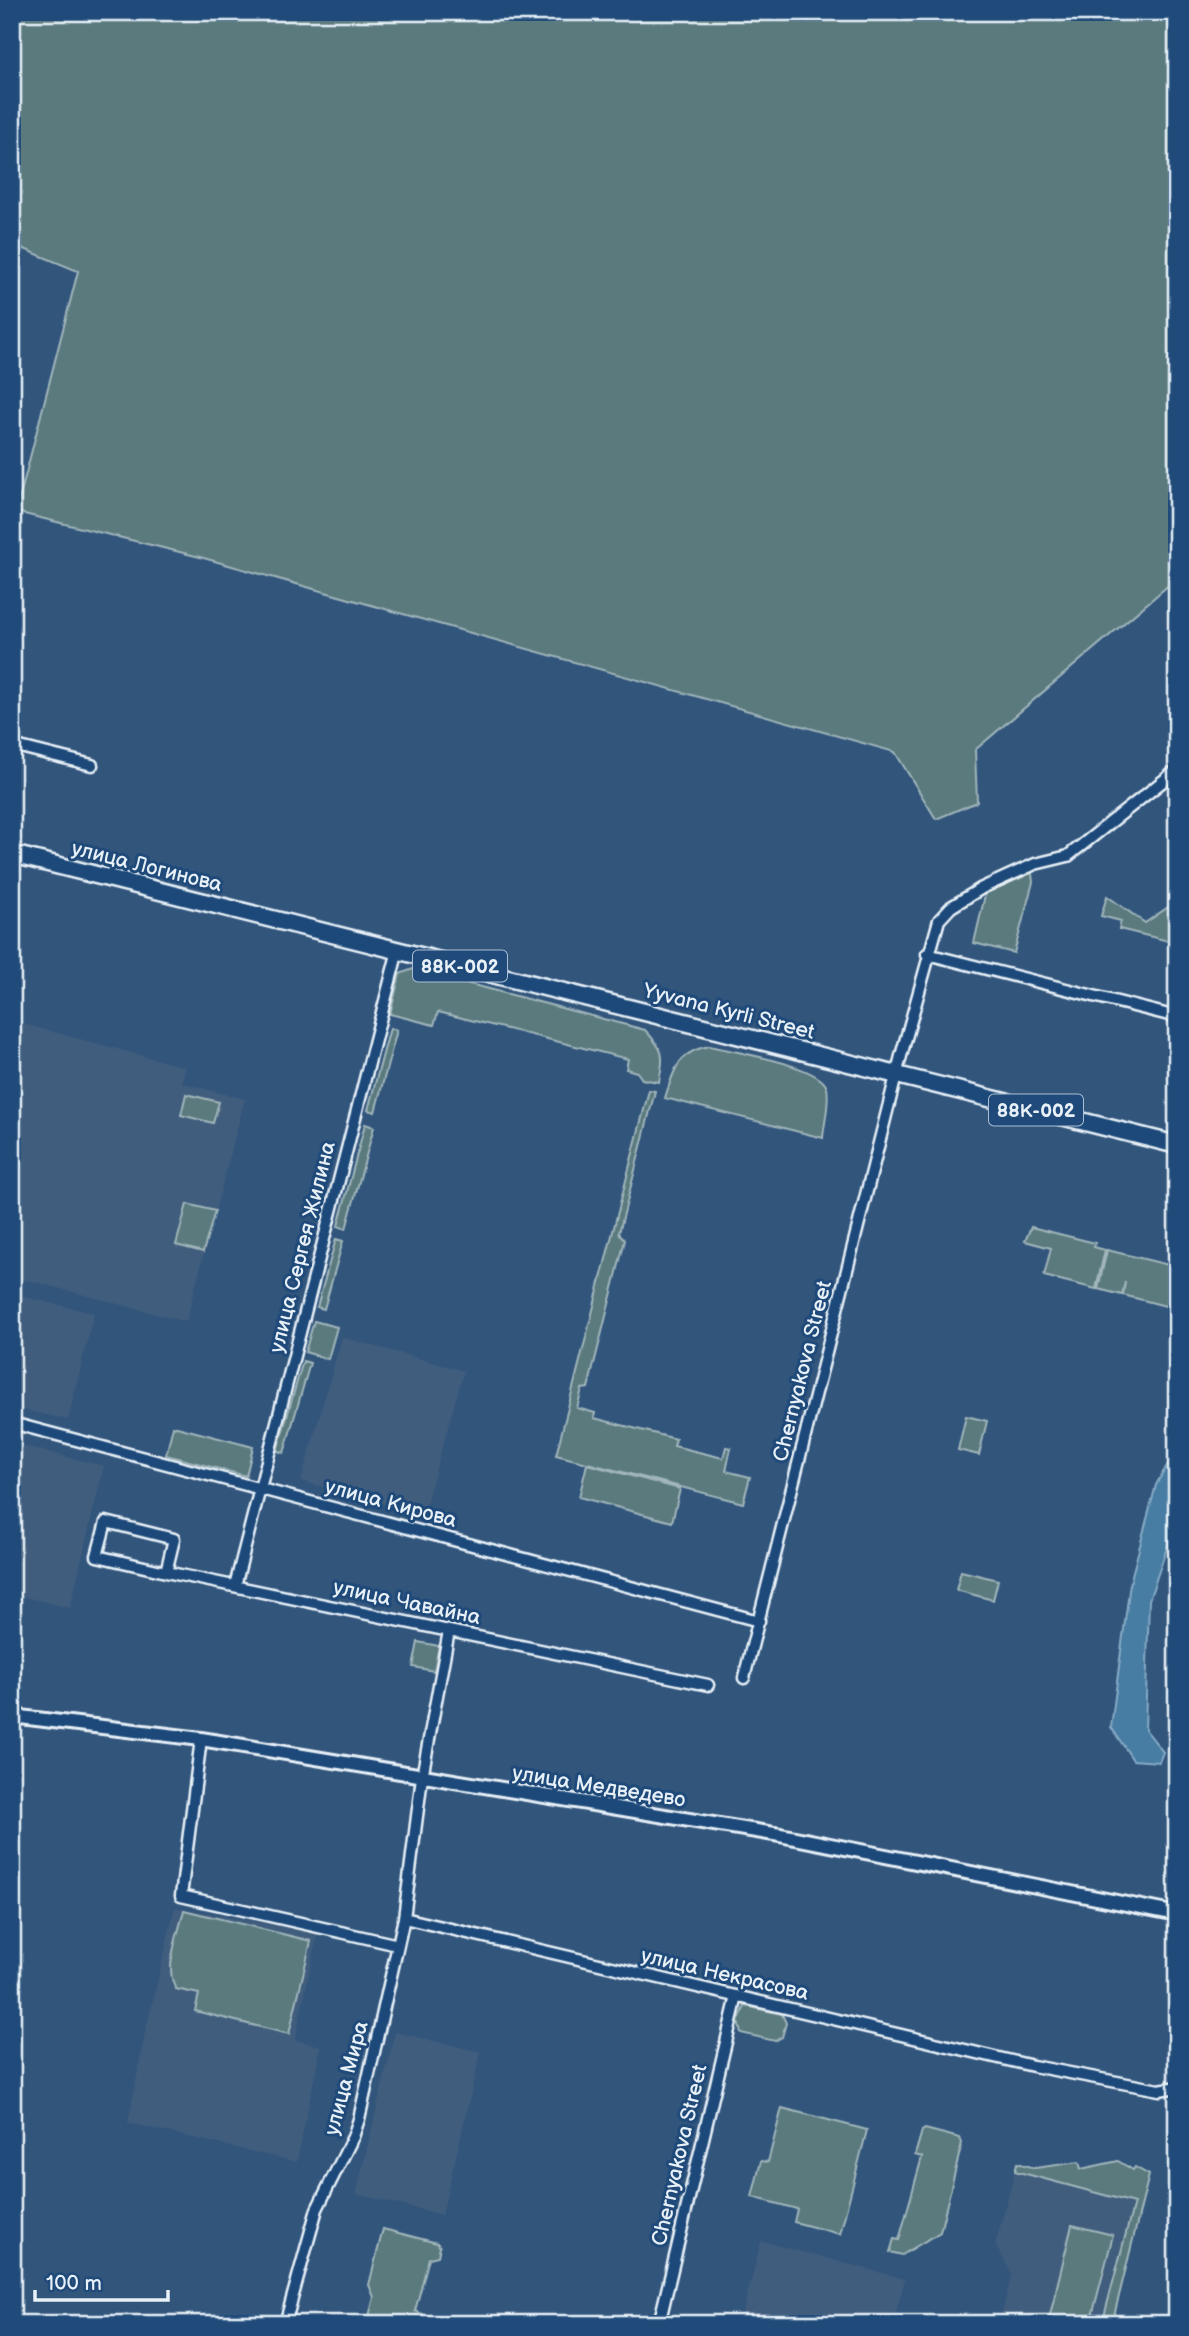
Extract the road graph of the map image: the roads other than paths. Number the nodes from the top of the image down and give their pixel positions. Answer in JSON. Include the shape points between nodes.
{"nodes":[{"id":1,"x":12,"y":745,"type":"edge"},
{"id":2,"x":92,"y":765,"type":"dead end"},
{"id":3,"x":1177,"y":770,"type":"edge"},
{"id":4,"x":12,"y":854,"type":"edge"},
{"id":5,"x":272,"y":918,"type":"joint"},
{"id":6,"x":398,"y":950,"type":"junction"},
{"id":7,"x":927,"y":954,"type":"junction"},
{"id":8,"x":1177,"y":1017,"type":"edge"},
{"id":9,"x":896,"y":1074,"type":"junction"},
{"id":10,"x":1177,"y":1145,"type":"edge"},
{"id":11,"x":12,"y":1423,"type":"edge"},
{"id":12,"x":262,"y":1489,"type":"junction"},
{"id":13,"x":166,"y":1573,"type":"junction"},
{"id":14,"x":235,"y":1586,"type":"junction"},
{"id":15,"x":759,"y":1621,"type":"junction"},
{"id":16,"x":449,"y":1631,"type":"junction"},
{"id":17,"x":744,"y":1678,"type":"dead end"},
{"id":18,"x":708,"y":1685,"type":"dead end"},
{"id":19,"x":12,"y":1716,"type":"edge"},
{"id":20,"x":201,"y":1739,"type":"junction"},
{"id":21,"x":422,"y":1777,"type":"junction"},
{"id":22,"x":1177,"y":1914,"type":"edge"},
{"id":23,"x":404,"y":1918,"type":"junction"},
{"id":24,"x":398,"y":1944,"type":"junction"},
{"id":25,"x":737,"y":1996,"type":"junction"},
{"id":26,"x":1177,"y":2087,"type":"edge"},
{"id":27,"x":285,"y":2324,"type":"edge"},
{"id":28,"x":659,"y":2324,"type":"edge"}],
"edges":[{"from":1,"to":2,"type":"street"},
{"from":3,"to":7,"type":"street","name":"Chernyakova Street","via":[[1068,856],[1035,864],[951,907],[939,920]]},
{"from":4,"to":5,"type":"main road","name":"улица Логинова","number":"88К-002"},
{"from":5,"to":6,"type":"main road","name":"Yyvana Kyrli Street","number":"88К-002"},
{"from":6,"to":9,"type":"main road","name":"Yyvana Kyrli Street","number":"88К-002"},
{"from":6,"to":12,"type":"street","name":"улица Сергея Жилина"},
{"from":7,"to":8,"type":"street"},
{"from":7,"to":9,"type":"street","name":"Chernyakova Street"},
{"from":9,"to":10,"type":"main road","name":"Yyvana Kyrli Street","number":"88К-002"},
{"from":9,"to":15,"type":"street","name":"Chernyakova Street"},
{"from":11,"to":12,"type":"street","name":"улица Кирова"},
{"from":12,"to":14,"type":"street","name":"улица Сергея Жилина"},
{"from":12,"to":15,"type":"street","name":"улица Кирова"},
{"from":13,"to":13,"type":"street","name":"улица Чавайна","via":[[174,1539],[106,1522],[97,1556]]},
{"from":13,"to":14,"type":"street","name":"улица Чавайна"},
{"from":14,"to":16,"type":"street","name":"улица Чавайна"},
{"from":15,"to":17,"type":"street","name":"Chernyakova Street"},
{"from":16,"to":18,"type":"street","name":"улица Чавайна"},
{"from":16,"to":21,"type":"street"},
{"from":19,"to":20,"type":"street","name":"улица Медведево"},
{"from":20,"to":21,"type":"street","name":"улица Медведево"},
{"from":20,"to":24,"type":"street","via":[[181,1896]]},
{"from":21,"to":22,"type":"street","name":"улица Медведево","via":[[780,1835]]},
{"from":21,"to":23,"type":"street"},
{"from":23,"to":24,"type":"street","name":"улица Мира"},
{"from":23,"to":25,"type":"street","name":"улица Некрасова"},
{"from":24,"to":27,"type":"street","name":"улица Мира","via":[[359,2119],[317,2209]]},
{"from":25,"to":26,"type":"street","name":"улица Некрасова","via":[[1045,2069],[1159,2091]]},
{"from":25,"to":28,"type":"street","name":"Chernyakova Street"}]}
